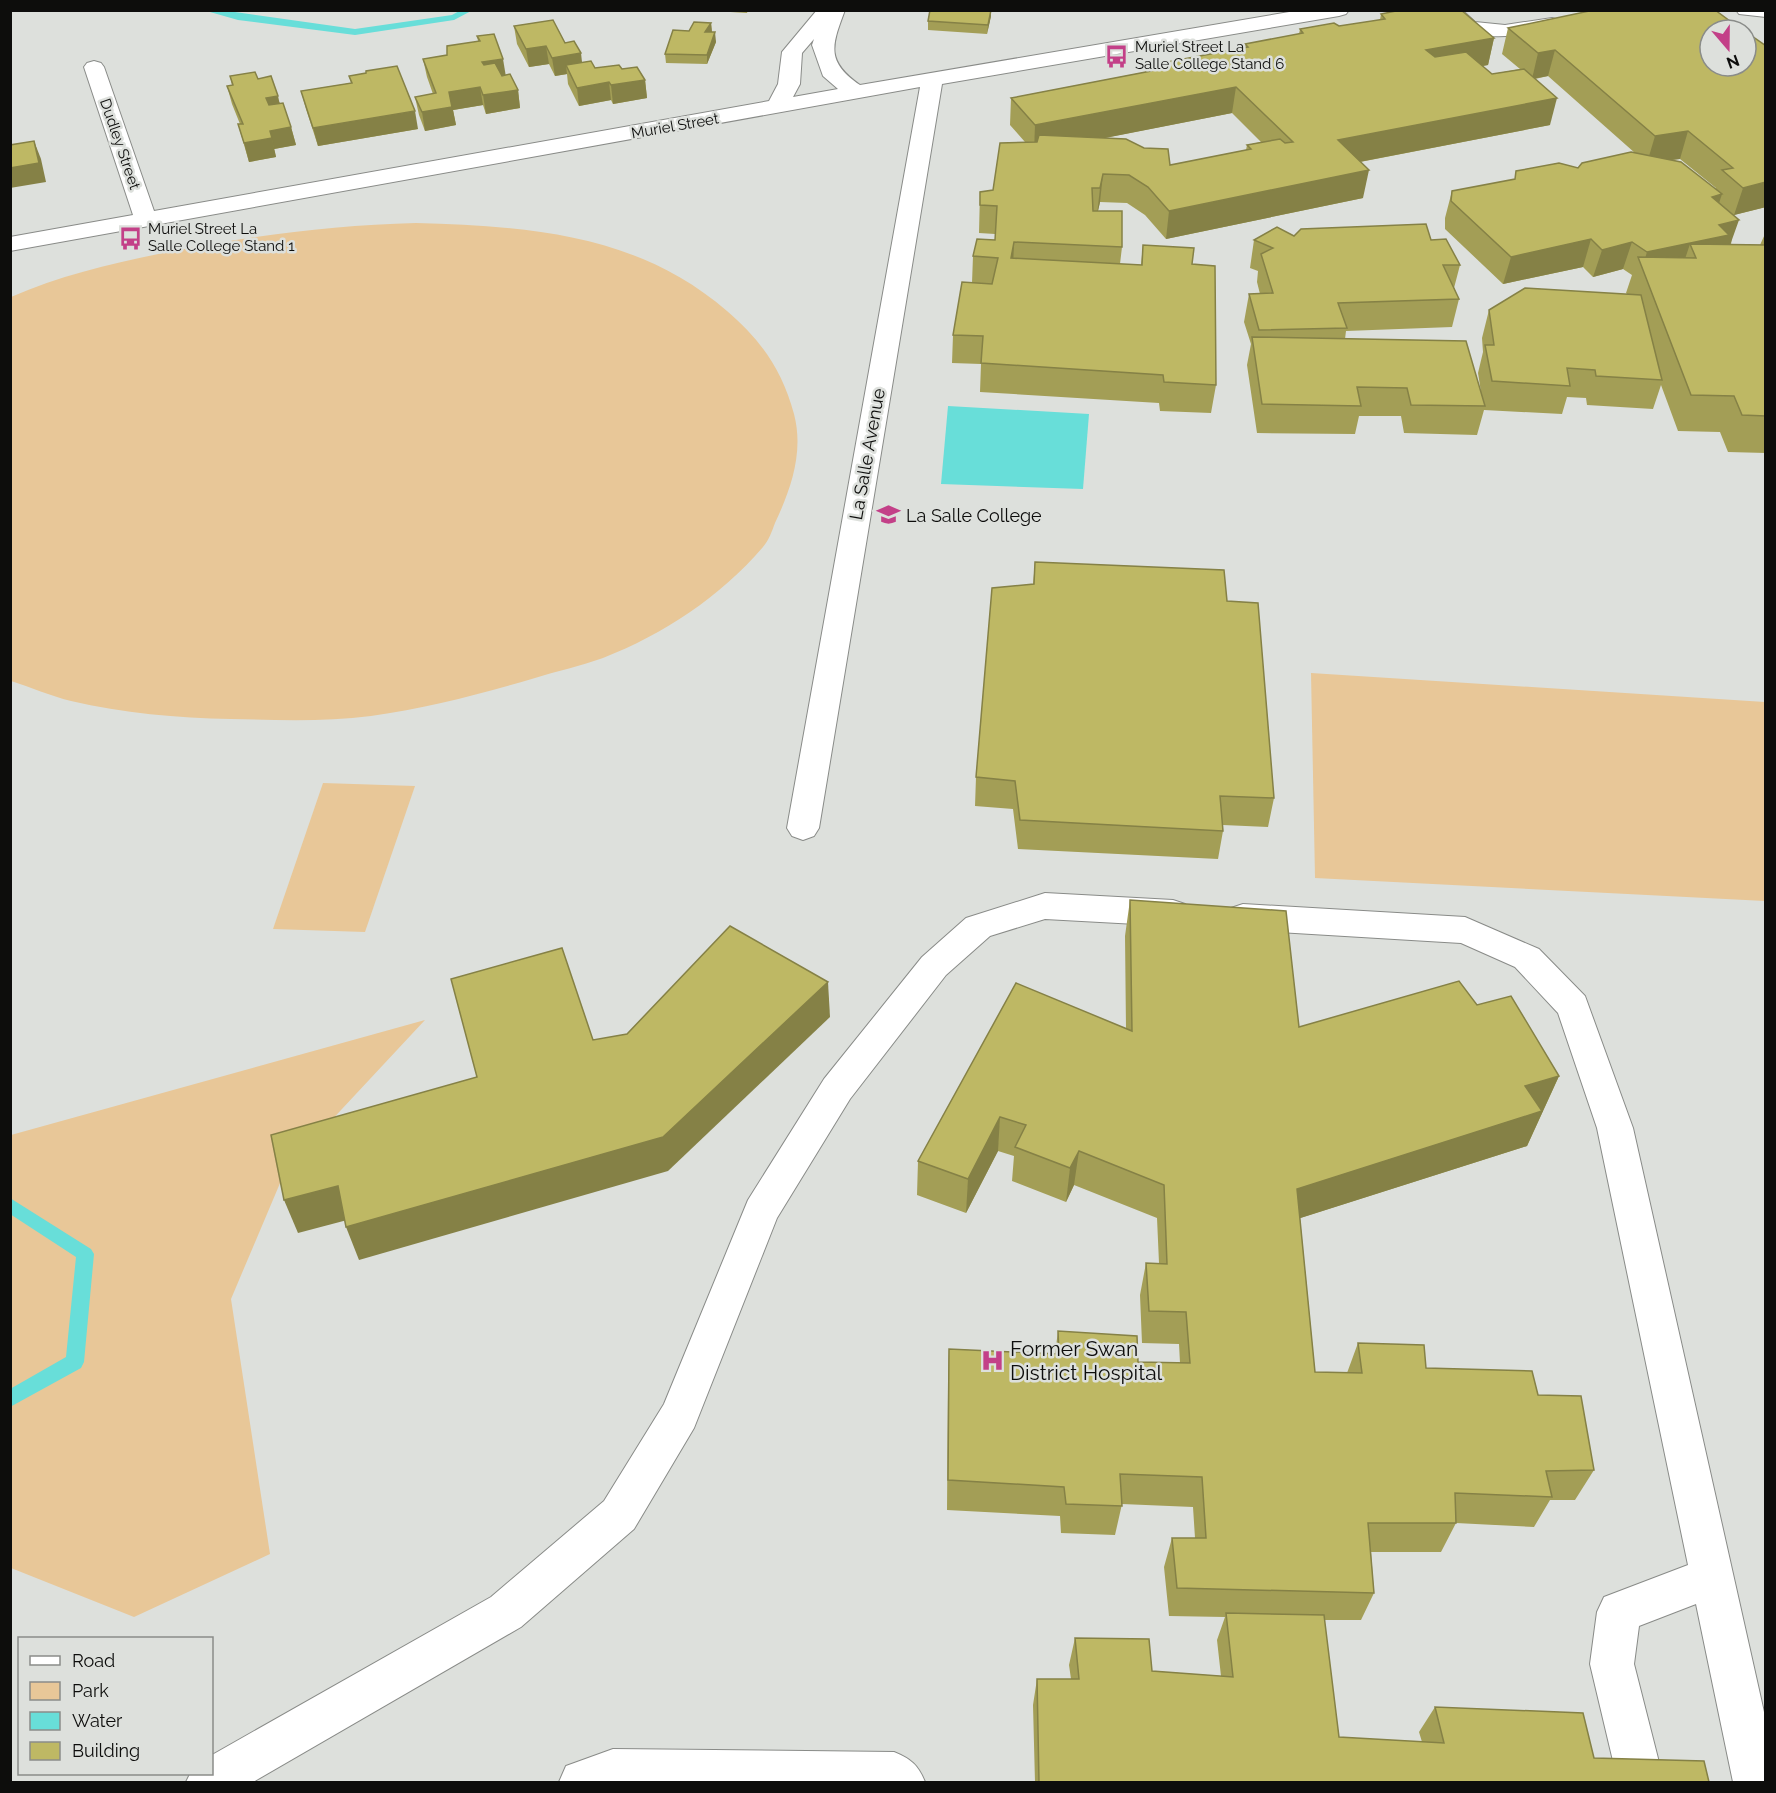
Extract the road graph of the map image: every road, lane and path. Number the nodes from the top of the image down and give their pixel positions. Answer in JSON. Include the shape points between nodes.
{"nodes":[{"id":1,"x":828,"y":10,"type":"edge"},
{"id":2,"x":835,"y":10,"type":"edge"},
{"id":3,"x":1339,"y":10,"type":"edge"},
{"id":4,"x":1450,"y":10,"type":"edge"},
{"id":5,"x":1746,"y":10,"type":"edge"},
{"id":6,"x":1766,"y":11,"type":"edge"},
{"id":7,"x":1315,"y":12,"type":"edge"},
{"id":8,"x":1576,"y":21,"type":"edge"},
{"id":9,"x":94,"y":67,"type":"dead end"},
{"id":10,"x":932,"y":80,"type":"junction"},
{"id":11,"x":856,"y":92,"type":"junction"},
{"id":12,"x":776,"y":108,"type":"junction"},
{"id":13,"x":146,"y":220,"type":"junction"},
{"id":14,"x":10,"y":244,"type":"edge"},
{"id":15,"x":803,"y":828,"type":"dead end"},
{"id":16,"x":1712,"y":1576,"type":"junction"},
{"id":17,"x":209,"y":1782,"type":"edge"},
{"id":18,"x":582,"y":1782,"type":"edge"},
{"id":19,"x":902,"y":1782,"type":"edge"},
{"id":20,"x":1641,"y":1782,"type":"edge"},
{"id":21,"x":1756,"y":1782,"type":"edge"}],
"edges":[{"from":1,"to":12,"type":"street","via":[[792,52],[789,84]]},
{"from":2,"to":11,"type":"street","via":[[822,45],[833,76]]},
{"from":3,"to":7,"type":"street","name":"Muriel Street"},
{"from":4,"to":8,"type":"street","via":[[1469,27],[1505,31]]},
{"from":5,"to":6,"type":"street"},
{"from":7,"to":10,"type":"street","name":"Muriel Street"},
{"from":9,"to":13,"type":"street","name":"Dudley Street"},
{"from":10,"to":11,"type":"street","name":"Muriel Street"},
{"from":10,"to":15,"type":"street","name":"La Salle Avenue"},
{"from":11,"to":12,"type":"street","name":"Muriel Street"},
{"from":12,"to":13,"type":"street","name":"Muriel Street"},
{"from":13,"to":14,"type":"street","name":"Muriel Street"},
{"from":16,"to":17,"type":"street","via":[[1615,1128],[1573,1006],[1527,958],[1465,930],[1045,906],[978,927],[934,966],[837,1089],[761,1210],[680,1415],[619,1515],[506,1612]]},
{"from":16,"to":20,"type":"street","via":[[1619,1612],[1612,1664]]},
{"from":16,"to":21,"type":"street"},
{"from":18,"to":19,"type":"street","via":[[613,1772],[894,1775]]}]}
